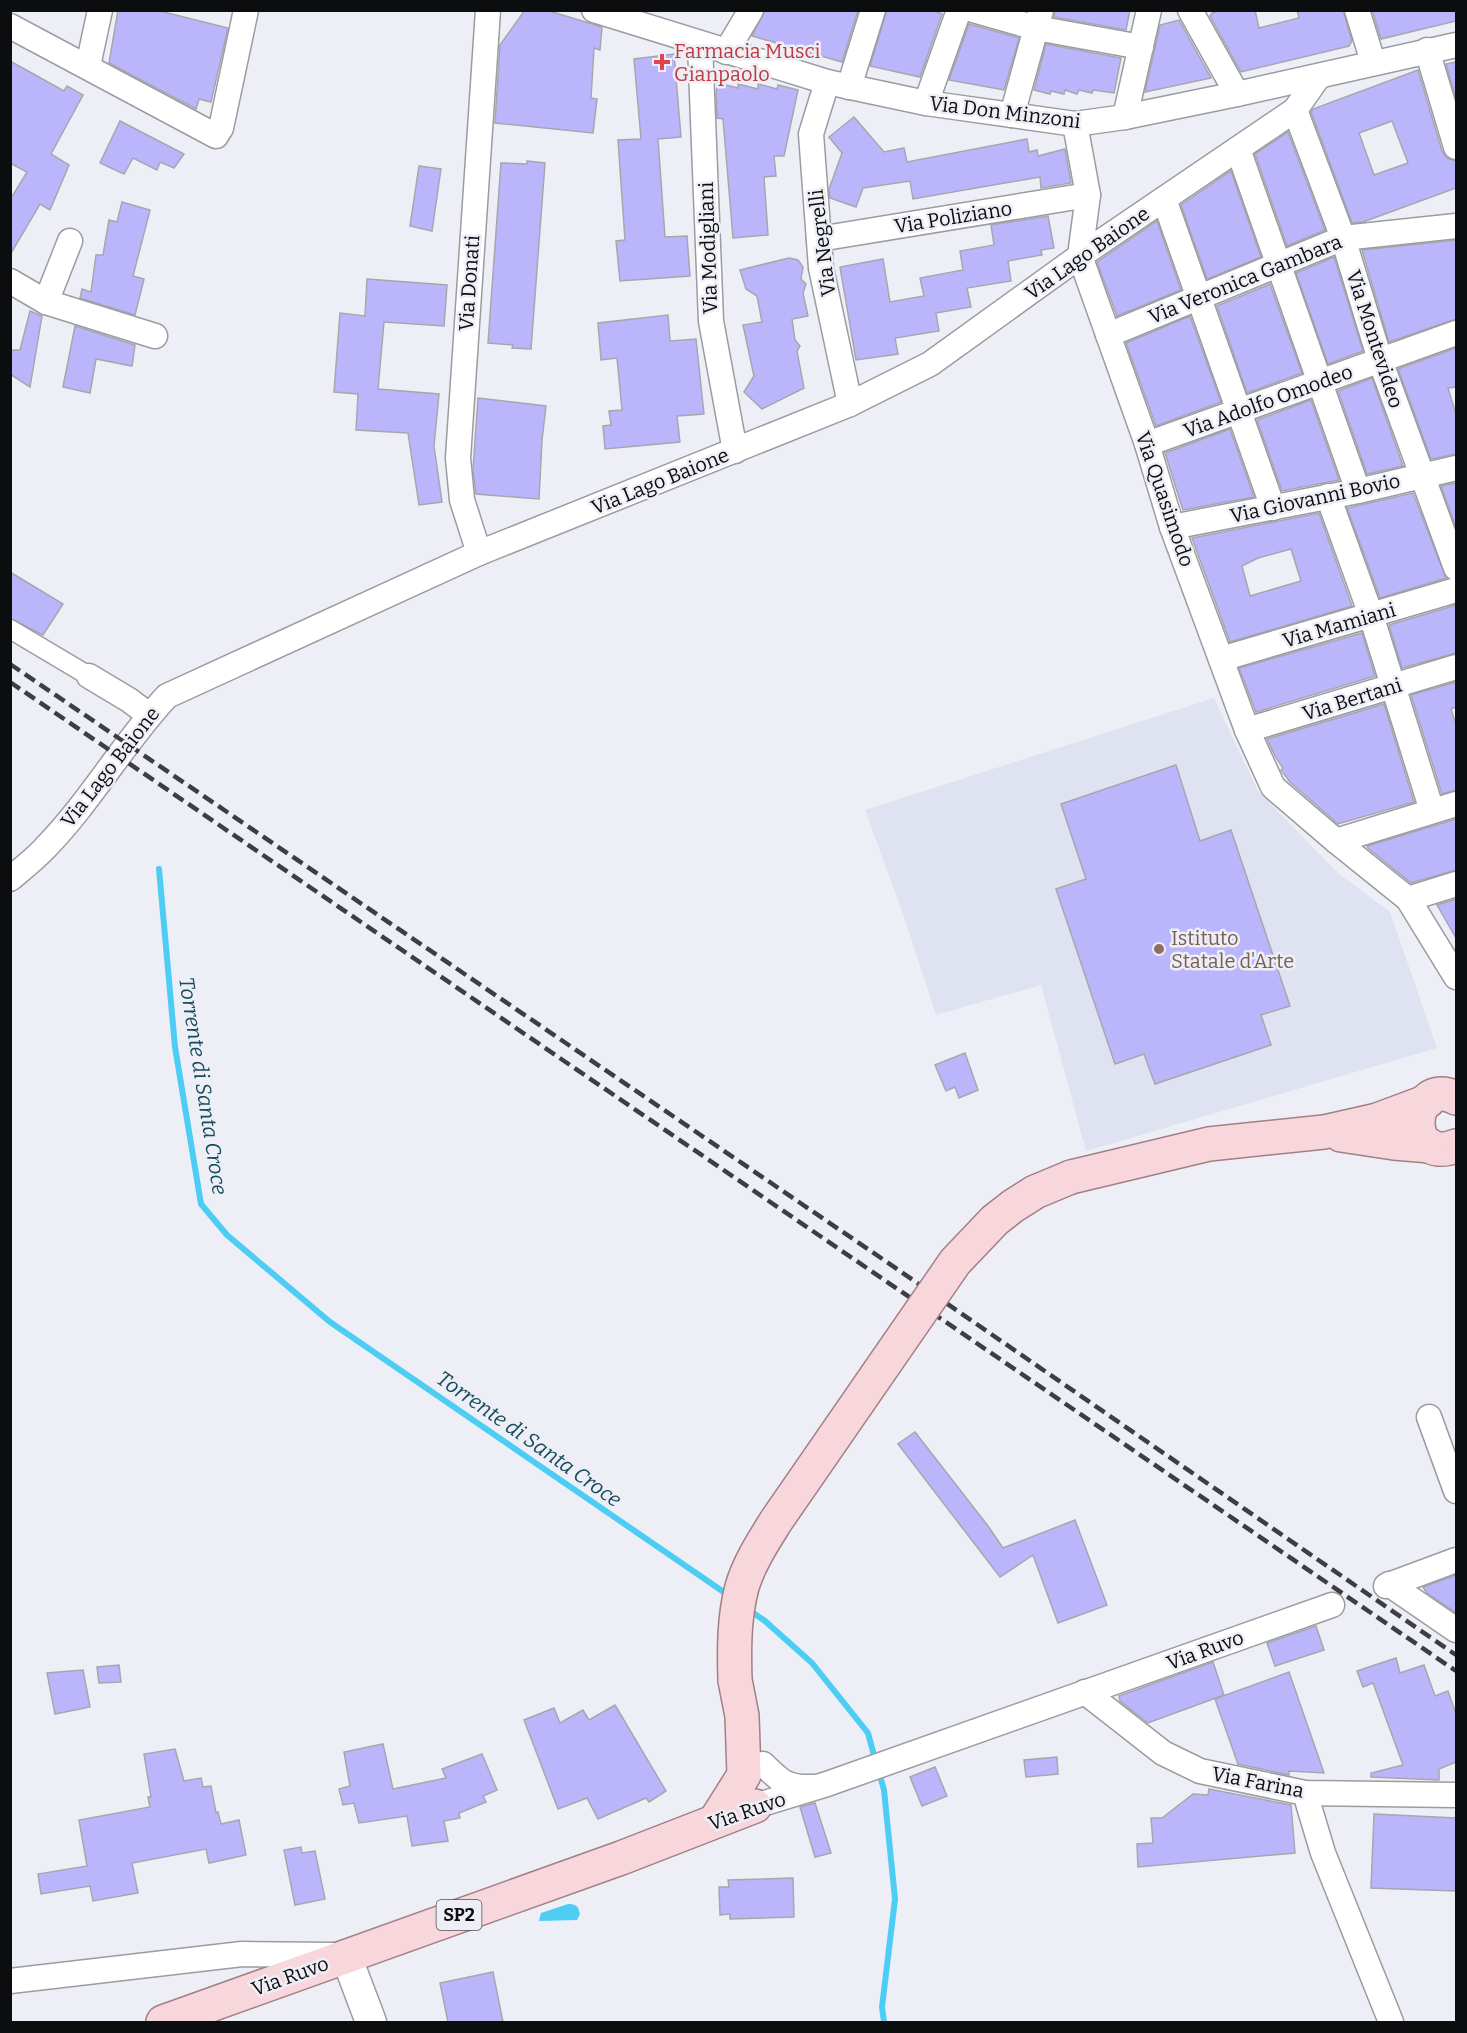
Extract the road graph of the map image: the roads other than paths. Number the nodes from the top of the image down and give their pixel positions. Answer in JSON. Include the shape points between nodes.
{"nodes":[{"id":1,"x":100,"y":10,"type":"edge"},
{"id":2,"x":246,"y":10,"type":"edge"},
{"id":3,"x":488,"y":10,"type":"edge"},
{"id":4,"x":594,"y":10,"type":"edge"},
{"id":5,"x":751,"y":10,"type":"edge"},
{"id":6,"x":873,"y":10,"type":"edge"},
{"id":7,"x":959,"y":10,"type":"edge"},
{"id":8,"x":973,"y":10,"type":"edge"},
{"id":9,"x":1149,"y":10,"type":"edge"},
{"id":10,"x":1190,"y":10,"type":"edge"},
{"id":11,"x":1357,"y":10,"type":"edge"},
{"id":12,"x":1038,"y":19,"type":"edge"},
{"id":13,"x":10,"y":26,"type":"edge"},
{"id":14,"x":700,"y":44,"type":"junction"},
{"id":15,"x":1456,"y":45,"type":"edge"},
{"id":16,"x":1141,"y":47,"type":"junction"},
{"id":17,"x":1427,"y":50,"type":"junction"},
{"id":18,"x":726,"y":52,"type":"junction"},
{"id":19,"x":1373,"y":62,"type":"junction"},
{"id":20,"x":88,"y":66,"type":"junction"},
{"id":21,"x":1319,"y":76,"type":"junction"},
{"id":22,"x":838,"y":84,"type":"junction"},
{"id":23,"x":1237,"y":94,"type":"junction"},
{"id":24,"x":926,"y":103,"type":"junction"},
{"id":25,"x":1295,"y":110,"type":"junction"},
{"id":26,"x":1012,"y":115,"type":"junction"},
{"id":27,"x":1125,"y":117,"type":"junction"},
{"id":28,"x":1075,"y":124,"type":"junction"},
{"id":29,"x":1456,"y":147,"type":"edge"},
{"id":30,"x":1238,"y":149,"type":"junction"},
{"id":31,"x":1088,"y":195,"type":"junction"},
{"id":32,"x":1164,"y":199,"type":"junction"},
{"id":33,"x":1456,"y":226,"type":"edge"},
{"id":34,"x":1343,"y":238,"type":"junction"},
{"id":35,"x":819,"y":239,"type":"junction"},
{"id":36,"x":70,"y":241,"type":"dead end"},
{"id":37,"x":1080,"y":256,"type":"junction"},
{"id":38,"x":1278,"y":264,"type":"junction"},
{"id":39,"x":10,"y":281,"type":"edge"},
{"id":40,"x":1199,"y":297,"type":"junction"},
{"id":41,"x":46,"y":302,"type":"junction"},
{"id":42,"x":1456,"y":333,"type":"edge"},
{"id":43,"x":1108,"y":335,"type":"junction"},
{"id":44,"x":155,"y":336,"type":"dead end"},
{"id":45,"x":1380,"y":360,"type":"junction"},
{"id":46,"x":1320,"y":382,"type":"junction"},
{"id":47,"x":850,"y":404,"type":"junction"},
{"id":48,"x":1239,"y":411,"type":"junction"},
{"id":49,"x":1147,"y":444,"type":"junction"},
{"id":50,"x":735,"y":451,"type":"junction"},
{"id":51,"x":1456,"y":468,"type":"edge"},
{"id":52,"x":1421,"y":476,"type":"junction"},
{"id":53,"x":1358,"y":491,"type":"junction"},
{"id":54,"x":1328,"y":496,"type":"junction"},
{"id":55,"x":1273,"y":508,"type":"junction"},
{"id":56,"x":1173,"y":527,"type":"junction"},
{"id":57,"x":479,"y":553,"type":"junction"},
{"id":58,"x":1456,"y":568,"type":"edge"},
{"id":59,"x":1456,"y":590,"type":"edge"},
{"id":60,"x":1371,"y":615,"type":"junction"},
{"id":61,"x":10,"y":629,"type":"edge"},
{"id":62,"x":1221,"y":659,"type":"junction"},
{"id":63,"x":1456,"y":667,"type":"edge"},
{"id":64,"x":89,"y":676,"type":"joint"},
{"id":65,"x":1393,"y":687,"type":"junction"},
{"id":66,"x":149,"y":715,"type":"junction"},
{"id":67,"x":1247,"y":730,"type":"junction"},
{"id":68,"x":1456,"y":804,"type":"edge"},
{"id":69,"x":1432,"y":812,"type":"junction"},
{"id":70,"x":1336,"y":841,"type":"junction"},
{"id":71,"x":10,"y":879,"type":"edge"},
{"id":72,"x":1456,"y":884,"type":"edge"},
{"id":73,"x":1408,"y":899,"type":"junction"},
{"id":74,"x":1456,"y":975,"type":"edge"},
{"id":75,"x":1446,"y":1096,"type":"edge"},
{"id":76,"x":1324,"y":1132,"type":"junction"},
{"id":77,"x":1444,"y":1146,"type":"edge"},
{"id":78,"x":1429,"y":1417,"type":"dead end"},
{"id":79,"x":1456,"y":1491,"type":"edge"},
{"id":80,"x":1456,"y":1560,"type":"edge"},
{"id":81,"x":1332,"y":1605,"type":"dead end"},
{"id":82,"x":1456,"y":1630,"type":"edge"},
{"id":83,"x":1085,"y":1692,"type":"junction"},
{"id":84,"x":754,"y":1769,"type":"junction"},
{"id":85,"x":823,"y":1786,"type":"junction"},
{"id":86,"x":1305,"y":1792,"type":"junction"},
{"id":87,"x":1456,"y":1795,"type":"edge"},
{"id":88,"x":755,"y":1806,"type":"junction"},
{"id":89,"x":716,"y":1821,"type":"junction"},
{"id":90,"x":346,"y":1956,"type":"junction"},
{"id":91,"x":10,"y":1982,"type":"edge"},
{"id":92,"x":163,"y":2022,"type":"edge"},
{"id":93,"x":371,"y":2022,"type":"edge"},
{"id":94,"x":1391,"y":2022,"type":"edge"}],
"edges":[{"from":1,"to":20,"type":"street"},
{"from":2,"to":20,"type":"street","via":[[221,128],[216,136]]},
{"from":3,"to":57,"type":"street","name":"Via Donati","via":[[458,458],[462,500]]},
{"from":4,"to":14,"type":"street","name":"Via Don Minzoni"},
{"from":5,"to":18,"type":"street"},
{"from":6,"to":22,"type":"street","name":"Via Negrelli"},
{"from":7,"to":24,"type":"street"},
{"from":8,"to":12,"type":"street"},
{"from":9,"to":16,"type":"street"},
{"from":10,"to":23,"type":"street"},
{"from":11,"to":19,"type":"street"},
{"from":12,"to":16,"type":"street"},
{"from":12,"to":26,"type":"street"},
{"from":13,"to":20,"type":"street"},
{"from":14,"to":18,"type":"street","name":"Via Don Minzoni"},
{"from":14,"to":50,"type":"street","name":"Via Modigliani","via":[[711,321]]},
{"from":15,"to":17,"type":"street","name":"Via Don Minzoni"},
{"from":16,"to":27,"type":"street"},
{"from":17,"to":19,"type":"street","name":"Via Don Minzoni"},
{"from":17,"to":29,"type":"street"},
{"from":18,"to":22,"type":"street","name":"Via Don Minzoni"},
{"from":19,"to":21,"type":"street","name":"Via Don Minzoni"},
{"from":21,"to":23,"type":"street","name":"Via Don Minzoni"},
{"from":21,"to":25,"type":"street","name":"Via Lago Baione"},
{"from":22,"to":24,"type":"street","name":"Via Don Minzoni"},
{"from":22,"to":35,"type":"street","name":"Via Negrelli","via":[[811,134]]},
{"from":23,"to":27,"type":"street","name":"Via Don Minzoni"},
{"from":24,"to":26,"type":"street","name":"Via Don Minzoni"},
{"from":25,"to":30,"type":"street","name":"Via Lago Baione"},
{"from":25,"to":34,"type":"street","name":"Via Montevideo"},
{"from":26,"to":28,"type":"street","name":"Via Don Minzoni"},
{"from":27,"to":28,"type":"street","name":"Via Don Minzoni"},
{"from":28,"to":31,"type":"street","name":"Via Quasimodo"},
{"from":30,"to":32,"type":"street","name":"Via Lago Baione"},
{"from":30,"to":38,"type":"street"},
{"from":31,"to":35,"type":"street","name":"Via Poliziano"},
{"from":31,"to":37,"type":"street","name":"Via Quasimodo"},
{"from":32,"to":37,"type":"street","name":"Via Lago Baione"},
{"from":32,"to":40,"type":"street"},
{"from":33,"to":34,"type":"street","name":"Via Veronica Gambara"},
{"from":34,"to":38,"type":"street","name":"Via Veronica Gambara"},
{"from":34,"to":45,"type":"street","name":"Via Montevideo"},
{"from":35,"to":47,"type":"street","name":"Via Negrelli","via":[[821,268]]},
{"from":36,"to":41,"type":"street"},
{"from":37,"to":43,"type":"street","name":"Via Quasimodo"},
{"from":37,"to":47,"type":"street","name":"Via Lago Baione","via":[[930,364]]},
{"from":38,"to":40,"type":"street","name":"Via Veronica Gambara"},
{"from":38,"to":46,"type":"street"},
{"from":39,"to":41,"type":"street"},
{"from":40,"to":43,"type":"street","name":"Via Veronica Gambara"},
{"from":40,"to":48,"type":"street"},
{"from":41,"to":44,"type":"street"},
{"from":42,"to":45,"type":"street","name":"Via Adolfo Omodeo"},
{"from":43,"to":49,"type":"street","name":"Via Quasimodo"},
{"from":45,"to":46,"type":"street","name":"Via Adolfo Omodeo"},
{"from":45,"to":52,"type":"street","name":"Via Montevideo"},
{"from":46,"to":48,"type":"street","name":"Via Adolfo Omodeo"},
{"from":46,"to":53,"type":"street"},
{"from":47,"to":50,"type":"street","name":"Via Lago Baione"},
{"from":48,"to":49,"type":"street","name":"Via Adolfo Omodeo"},
{"from":48,"to":55,"type":"street"},
{"from":49,"to":56,"type":"street","name":"Via Quasimodo"},
{"from":50,"to":57,"type":"street","name":"Via Lago Baione"},
{"from":51,"to":52,"type":"street","name":"Via Giovanni Bovio"},
{"from":52,"to":53,"type":"street","name":"Via Giovanni Bovio"},
{"from":52,"to":58,"type":"street","name":"Via Montevideo"},
{"from":53,"to":54,"type":"street","name":"Via Giovanni Bovio"},
{"from":54,"to":55,"type":"street","name":"Via Giovanni Bovio"},
{"from":54,"to":60,"type":"street"},
{"from":55,"to":56,"type":"street","name":"Via Giovanni Bovio"},
{"from":56,"to":62,"type":"street","name":"Via Quasimodo"},
{"from":57,"to":66,"type":"street","name":"Via Lago Baione","via":[[167,696]]},
{"from":59,"to":60,"type":"street","name":"Via Mamiani"},
{"from":60,"to":62,"type":"street","name":"Via Mamiani"},
{"from":60,"to":65,"type":"street"},
{"from":61,"to":64,"type":"street"},
{"from":62,"to":67,"type":"street","name":"Via Quasimodo"},
{"from":63,"to":65,"type":"street","name":"Via Bertani"},
{"from":64,"to":66,"type":"street"},
{"from":65,"to":67,"type":"street","name":"Via Bertani"},
{"from":65,"to":69,"type":"street"},
{"from":66,"to":71,"type":"street","name":"Via Lago Baione","via":[[45,848]]},
{"from":67,"to":70,"type":"street","name":"Via Quasimodo","via":[[1273,787]]},
{"from":68,"to":69,"type":"street"},
{"from":69,"to":70,"type":"street"},
{"from":70,"to":73,"type":"street","name":"Via Quasimodo"},
{"from":72,"to":73,"type":"street"},
{"from":73,"to":74,"type":"street","name":"Via Quasimodo"},
{"from":75,"to":76,"type":"main road","via":[[1377,1120]]},
{"from":75,"to":77,"type":"main road","via":[[1419,1112],[1417,1122],[1423,1140]]},
{"from":76,"to":77,"type":"main road"},
{"from":76,"to":84,"type":"main road","bridge":true,"via":[[1209,1144],[1071,1178],[1035,1192],[1013,1206],[955,1262],[776,1521],[742,1586],[734,1648],[735,1680]]},
{"from":78,"to":79,"type":"street"},
{"from":80,"to":82,"type":"street","via":[[1388,1585]]},
{"from":81,"to":83,"type":"street","name":"Via Ruvo"},
{"from":83,"to":85,"type":"street","name":"Via Ruvo"},
{"from":83,"to":86,"type":"street","name":"Via Farina","via":[[1163,1753],[1200,1771]]},
{"from":84,"to":85,"type":"street","via":[[795,1788]]},
{"from":84,"to":88,"type":"main road","via":[[747,1790]]},
{"from":84,"to":89,"type":"main road"},
{"from":85,"to":88,"type":"street","name":"Via Ruvo"},
{"from":86,"to":87,"type":"street","name":"Via Farina"},
{"from":86,"to":94,"type":"street","via":[[1323,1853]]},
{"from":88,"to":89,"type":"main road","name":"Via Ruvo","number":"SP2"},
{"from":89,"to":90,"type":"main road","name":"Via Ruvo","number":"SP2"},
{"from":90,"to":91,"type":"street","via":[[242,1954]]},
{"from":90,"to":92,"type":"main road","name":"Via Ruvo","number":"SP2"},
{"from":90,"to":93,"type":"street"}]}
